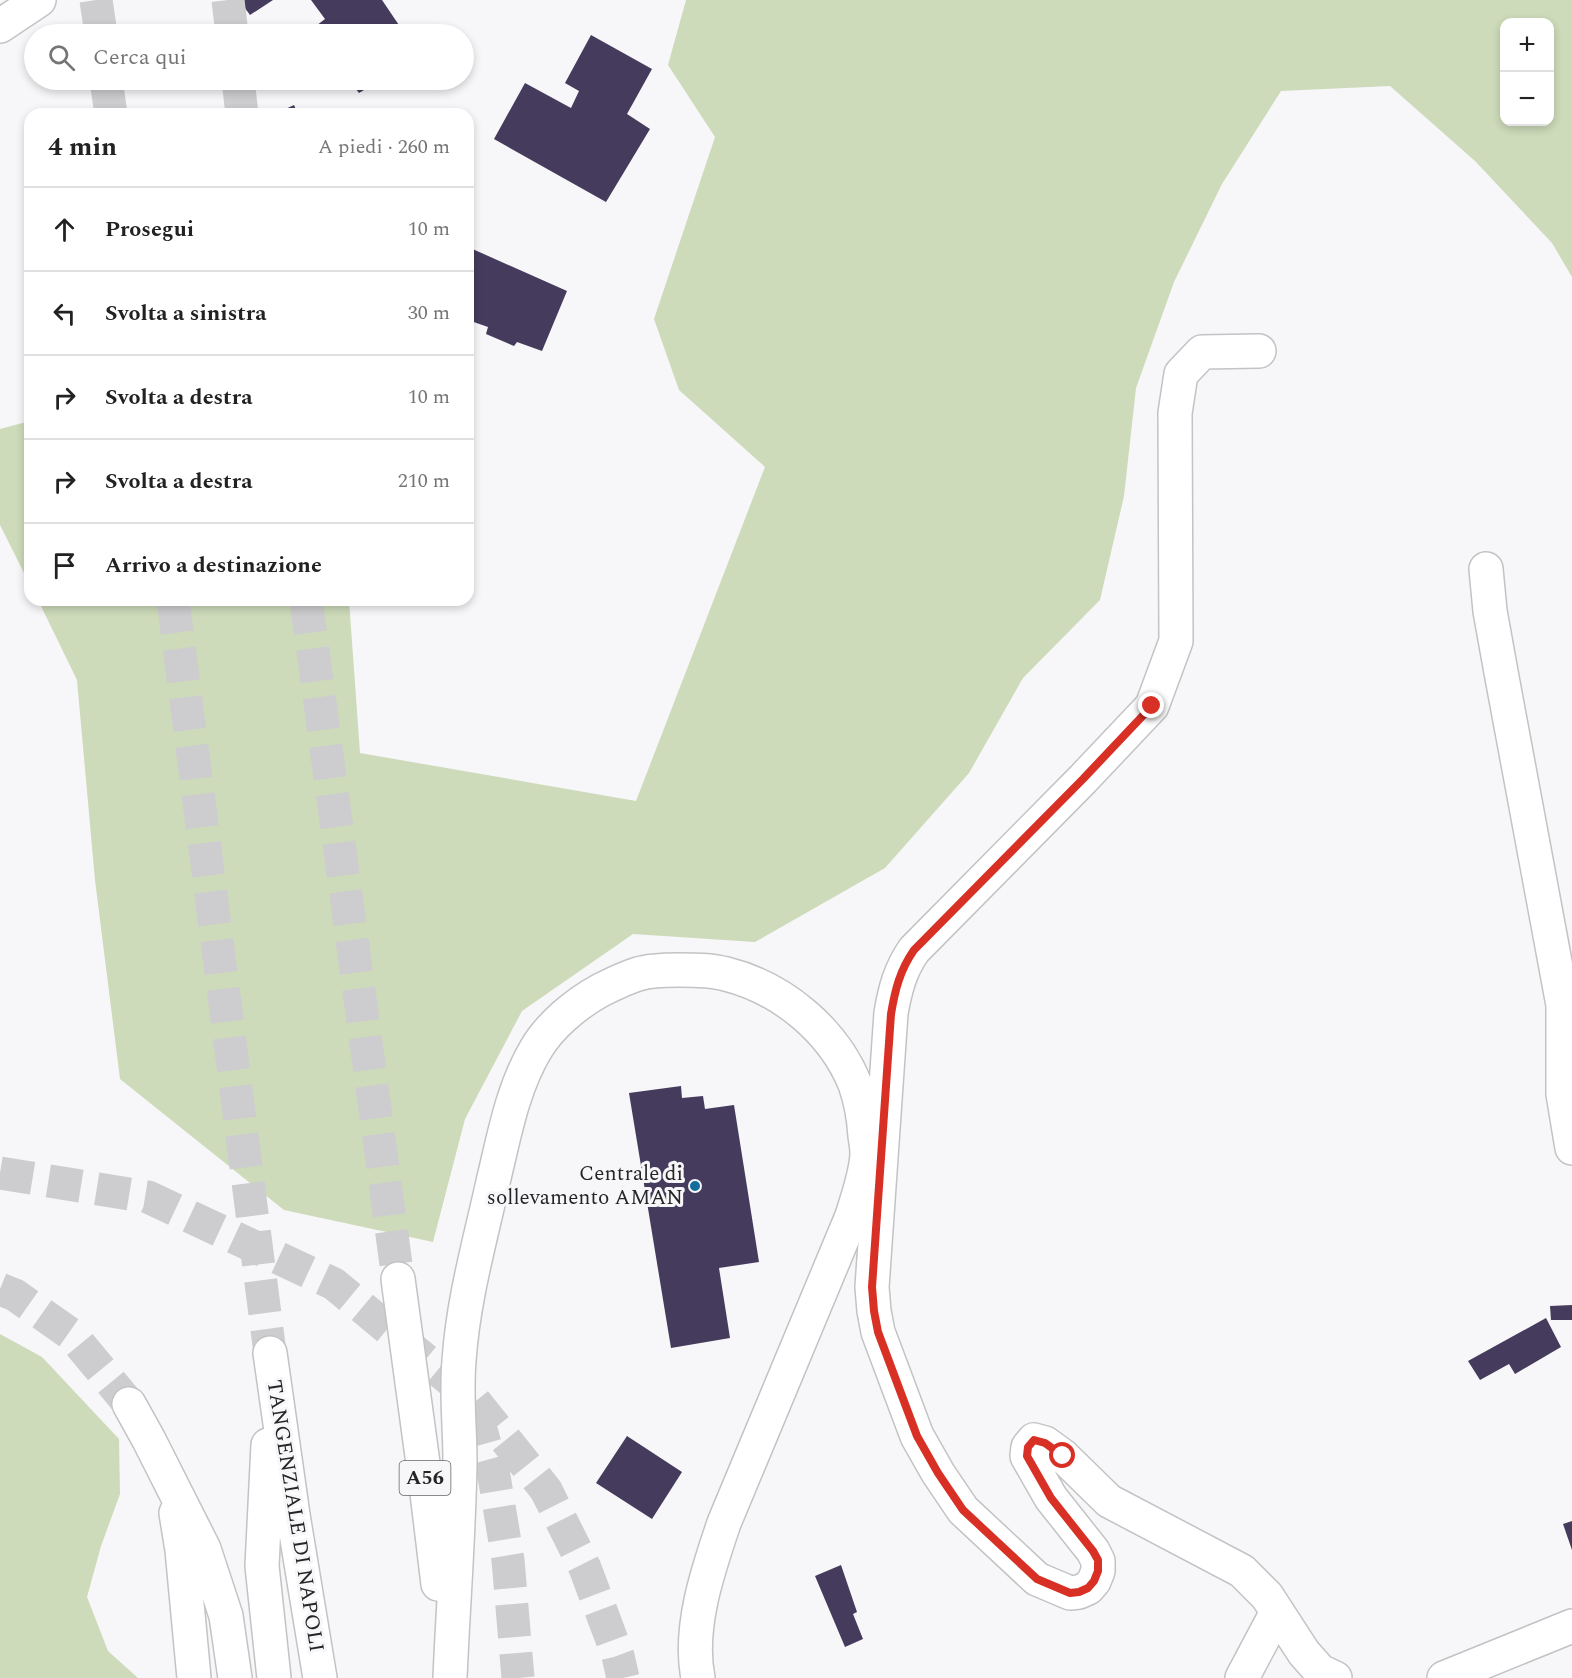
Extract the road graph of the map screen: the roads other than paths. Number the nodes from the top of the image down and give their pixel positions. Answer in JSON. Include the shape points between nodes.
{"nodes":[{"id":1,"x":39,"y":0,"type":"edge"},
{"id":2,"x":0,"y":26,"type":"edge"},
{"id":3,"x":1259,"y":351,"type":"dead end"},
{"id":4,"x":1486,"y":569,"type":"dead end"},
{"id":5,"x":1572,"y":1148,"type":"edge"},
{"id":6,"x":398,"y":1279,"type":"tunnel mouth"},
{"id":7,"x":129,"y":1404,"type":"tunnel mouth"},
{"id":8,"x":150,"y":1440,"type":"junction"},
{"id":9,"x":1277,"y":1612,"type":"junction"},
{"id":10,"x":1572,"y":1626,"type":"edge"},
{"id":11,"x":1572,"y":1643,"type":"edge"},
{"id":12,"x":194,"y":1678,"type":"edge"},
{"id":13,"x":235,"y":1678,"type":"edge"},
{"id":14,"x":274,"y":1678,"type":"edge"},
{"id":15,"x":320,"y":1678,"type":"edge"},
{"id":16,"x":450,"y":1678,"type":"edge"},
{"id":17,"x":698,"y":1678,"type":"edge"},
{"id":18,"x":1242,"y":1678,"type":"edge"},
{"id":19,"x":1335,"y":1678,"type":"edge"},
{"id":20,"x":1444,"y":1678,"type":"edge"},
{"id":21,"x":1501,"y":1678,"type":"edge"}],
"edges":[{"from":1,"to":2,"type":"main road"},
{"from":3,"to":9,"type":"main road","via":[[1202,352],[1181,374],[1175,413],[1176,641],[1152,706],[904,964],[891,1014],[872,1287],[878,1332],[917,1436],[963,1510],[1037,1579],[1070,1593],[1079,1592],[1094,1581],[1098,1560],[1051,1498],[1027,1456],[1034,1440],[1063,1456],[1109,1501],[1242,1571]]},
{"from":4,"to":5,"type":"main road","via":[[1490,611],[1563,1005],[1563,1094]]},
{"from":6,"to":16,"type":"main road","number":"A56"},
{"from":7,"to":8,"type":"main road"},
{"from":8,"to":12,"type":"main road","via":[[178,1518]]},
{"from":8,"to":13,"type":"main road","via":[[214,1576],[226,1616]]},
{"from":9,"to":18,"type":"main road"},
{"from":9,"to":19,"type":"main road","via":[[1304,1653],[1320,1671]]},
{"from":10,"to":20,"type":"main road"},
{"from":11,"to":21,"type":"main road"},
{"from":14,"to":15,"type":"main road","name":"TANGENZIALE DI NAPOLI","via":[[262,1566],[271,1359]]},
{"from":16,"to":17,"type":"main road","via":[[463,1320],[508,1119],[537,1046],[560,1020],[584,999],[612,985],[640,973],[667,970],[724,973],[758,985],[797,1009],[820,1030],[842,1058],[855,1085],[864,1116],[867,1153],[852,1216],[724,1523],[707,1575],[697,1624]]}]}
